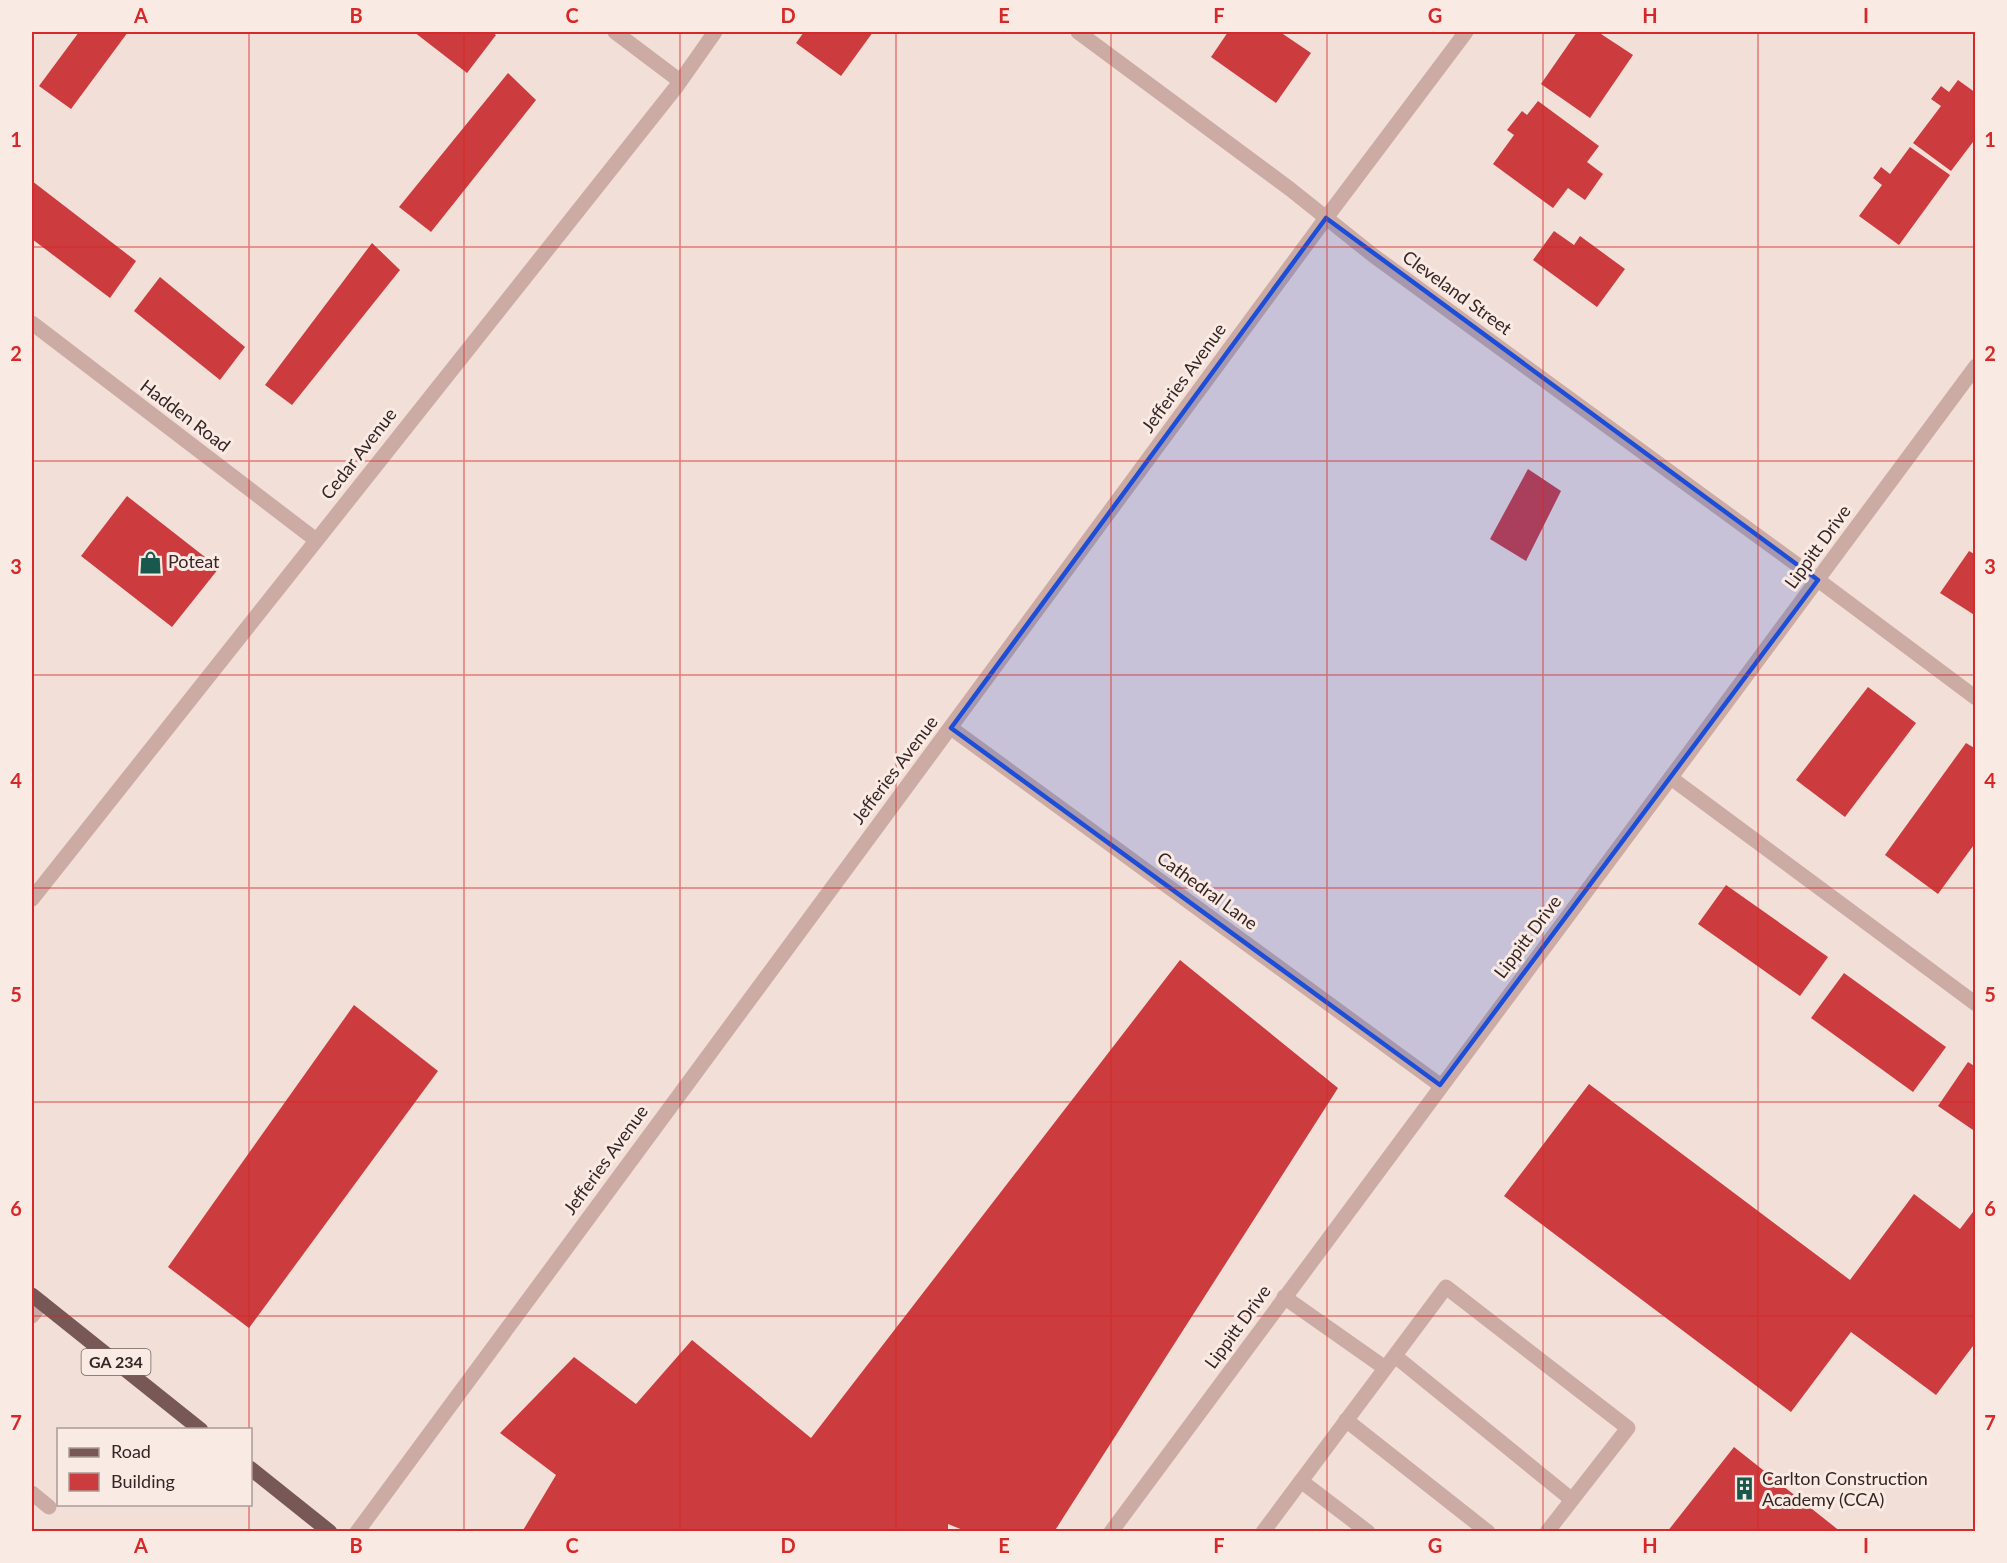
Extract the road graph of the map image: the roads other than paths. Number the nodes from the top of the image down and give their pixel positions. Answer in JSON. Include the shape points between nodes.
{"nodes":[{"id":1,"x":615,"y":32,"type":"edge"},
{"id":2,"x":715,"y":32,"type":"edge"},
{"id":3,"x":1078,"y":32,"type":"edge"},
{"id":4,"x":1466,"y":32,"type":"edge"},
{"id":5,"x":680,"y":81,"type":"junction"},
{"id":6,"x":1326,"y":218,"type":"junction"},
{"id":7,"x":32,"y":324,"type":"edge"},
{"id":8,"x":1976,"y":366,"type":"edge"},
{"id":9,"x":315,"y":540,"type":"junction"},
{"id":10,"x":1818,"y":580,"type":"junction"},
{"id":11,"x":1976,"y":698,"type":"edge"},
{"id":12,"x":951,"y":728,"type":"junction"},
{"id":13,"x":1671,"y":778,"type":"junction"},
{"id":14,"x":32,"y":899,"type":"edge"},
{"id":15,"x":1976,"y":1004,"type":"edge"},
{"id":16,"x":1440,"y":1085,"type":"junction"},
{"id":17,"x":1284,"y":1297,"type":"junction"},
{"id":18,"x":37,"y":1299,"type":"edge"},
{"id":19,"x":32,"y":1316,"type":"edge"},
{"id":20,"x":1390,"y":1362,"type":"junction"},
{"id":21,"x":1347,"y":1420,"type":"junction"},
{"id":22,"x":198,"y":1428,"type":"edge"},
{"id":23,"x":252,"y":1470,"type":"edge"},
{"id":24,"x":1301,"y":1481,"type":"junction"},
{"id":25,"x":32,"y":1494,"type":"edge"},
{"id":26,"x":1571,"y":1499,"type":"junction"},
{"id":27,"x":49,"y":1508,"type":"dead end"},
{"id":28,"x":330,"y":1532,"type":"edge"},
{"id":29,"x":357,"y":1532,"type":"edge"},
{"id":30,"x":1111,"y":1532,"type":"edge"},
{"id":31,"x":1263,"y":1532,"type":"edge"},
{"id":32,"x":1368,"y":1532,"type":"edge"},
{"id":33,"x":1488,"y":1532,"type":"edge"},
{"id":34,"x":1547,"y":1532,"type":"edge"}],
"edges":[{"from":1,"to":5,"type":"street"},
{"from":2,"to":5,"type":"street","name":"Cedar Avenue"},
{"from":3,"to":6,"type":"street","name":"Cleveland Street"},
{"from":4,"to":6,"type":"street","name":"Jefferies Avenue"},
{"from":5,"to":9,"type":"street","name":"Cedar Avenue"},
{"from":6,"to":10,"type":"street","name":"Cleveland Street"},
{"from":6,"to":12,"type":"street","name":"Jefferies Avenue"},
{"from":7,"to":9,"type":"street","name":"Hadden Road"},
{"from":8,"to":10,"type":"street","name":"Lippitt Drive"},
{"from":9,"to":14,"type":"street","name":"Cedar Avenue"},
{"from":10,"to":11,"type":"street","name":"Cleveland Street"},
{"from":10,"to":13,"type":"street","name":"Lippitt Drive"},
{"from":12,"to":16,"type":"street","name":"Cathedral Lane"},
{"from":12,"to":29,"type":"street","name":"Jefferies Avenue"},
{"from":13,"to":15,"type":"street"},
{"from":13,"to":16,"type":"street","name":"Lippitt Drive"},
{"from":16,"to":17,"type":"street","name":"Lippitt Drive"},
{"from":17,"to":20,"type":"street"},
{"from":17,"to":30,"type":"street","name":"Lippitt Drive"},
{"from":18,"to":19,"type":"street"},
{"from":18,"to":22,"type":"main road","number":"GA 234"},
{"from":20,"to":21,"type":"street"},
{"from":20,"to":26,"type":"street"},
{"from":20,"to":26,"type":"street","via":[[1446,1287],[1628,1428]]},
{"from":21,"to":24,"type":"street"},
{"from":21,"to":33,"type":"street"},
{"from":23,"to":28,"type":"main road"},
{"from":24,"to":31,"type":"street"},
{"from":24,"to":32,"type":"street"},
{"from":25,"to":27,"type":"street"},
{"from":26,"to":34,"type":"street"}]}
